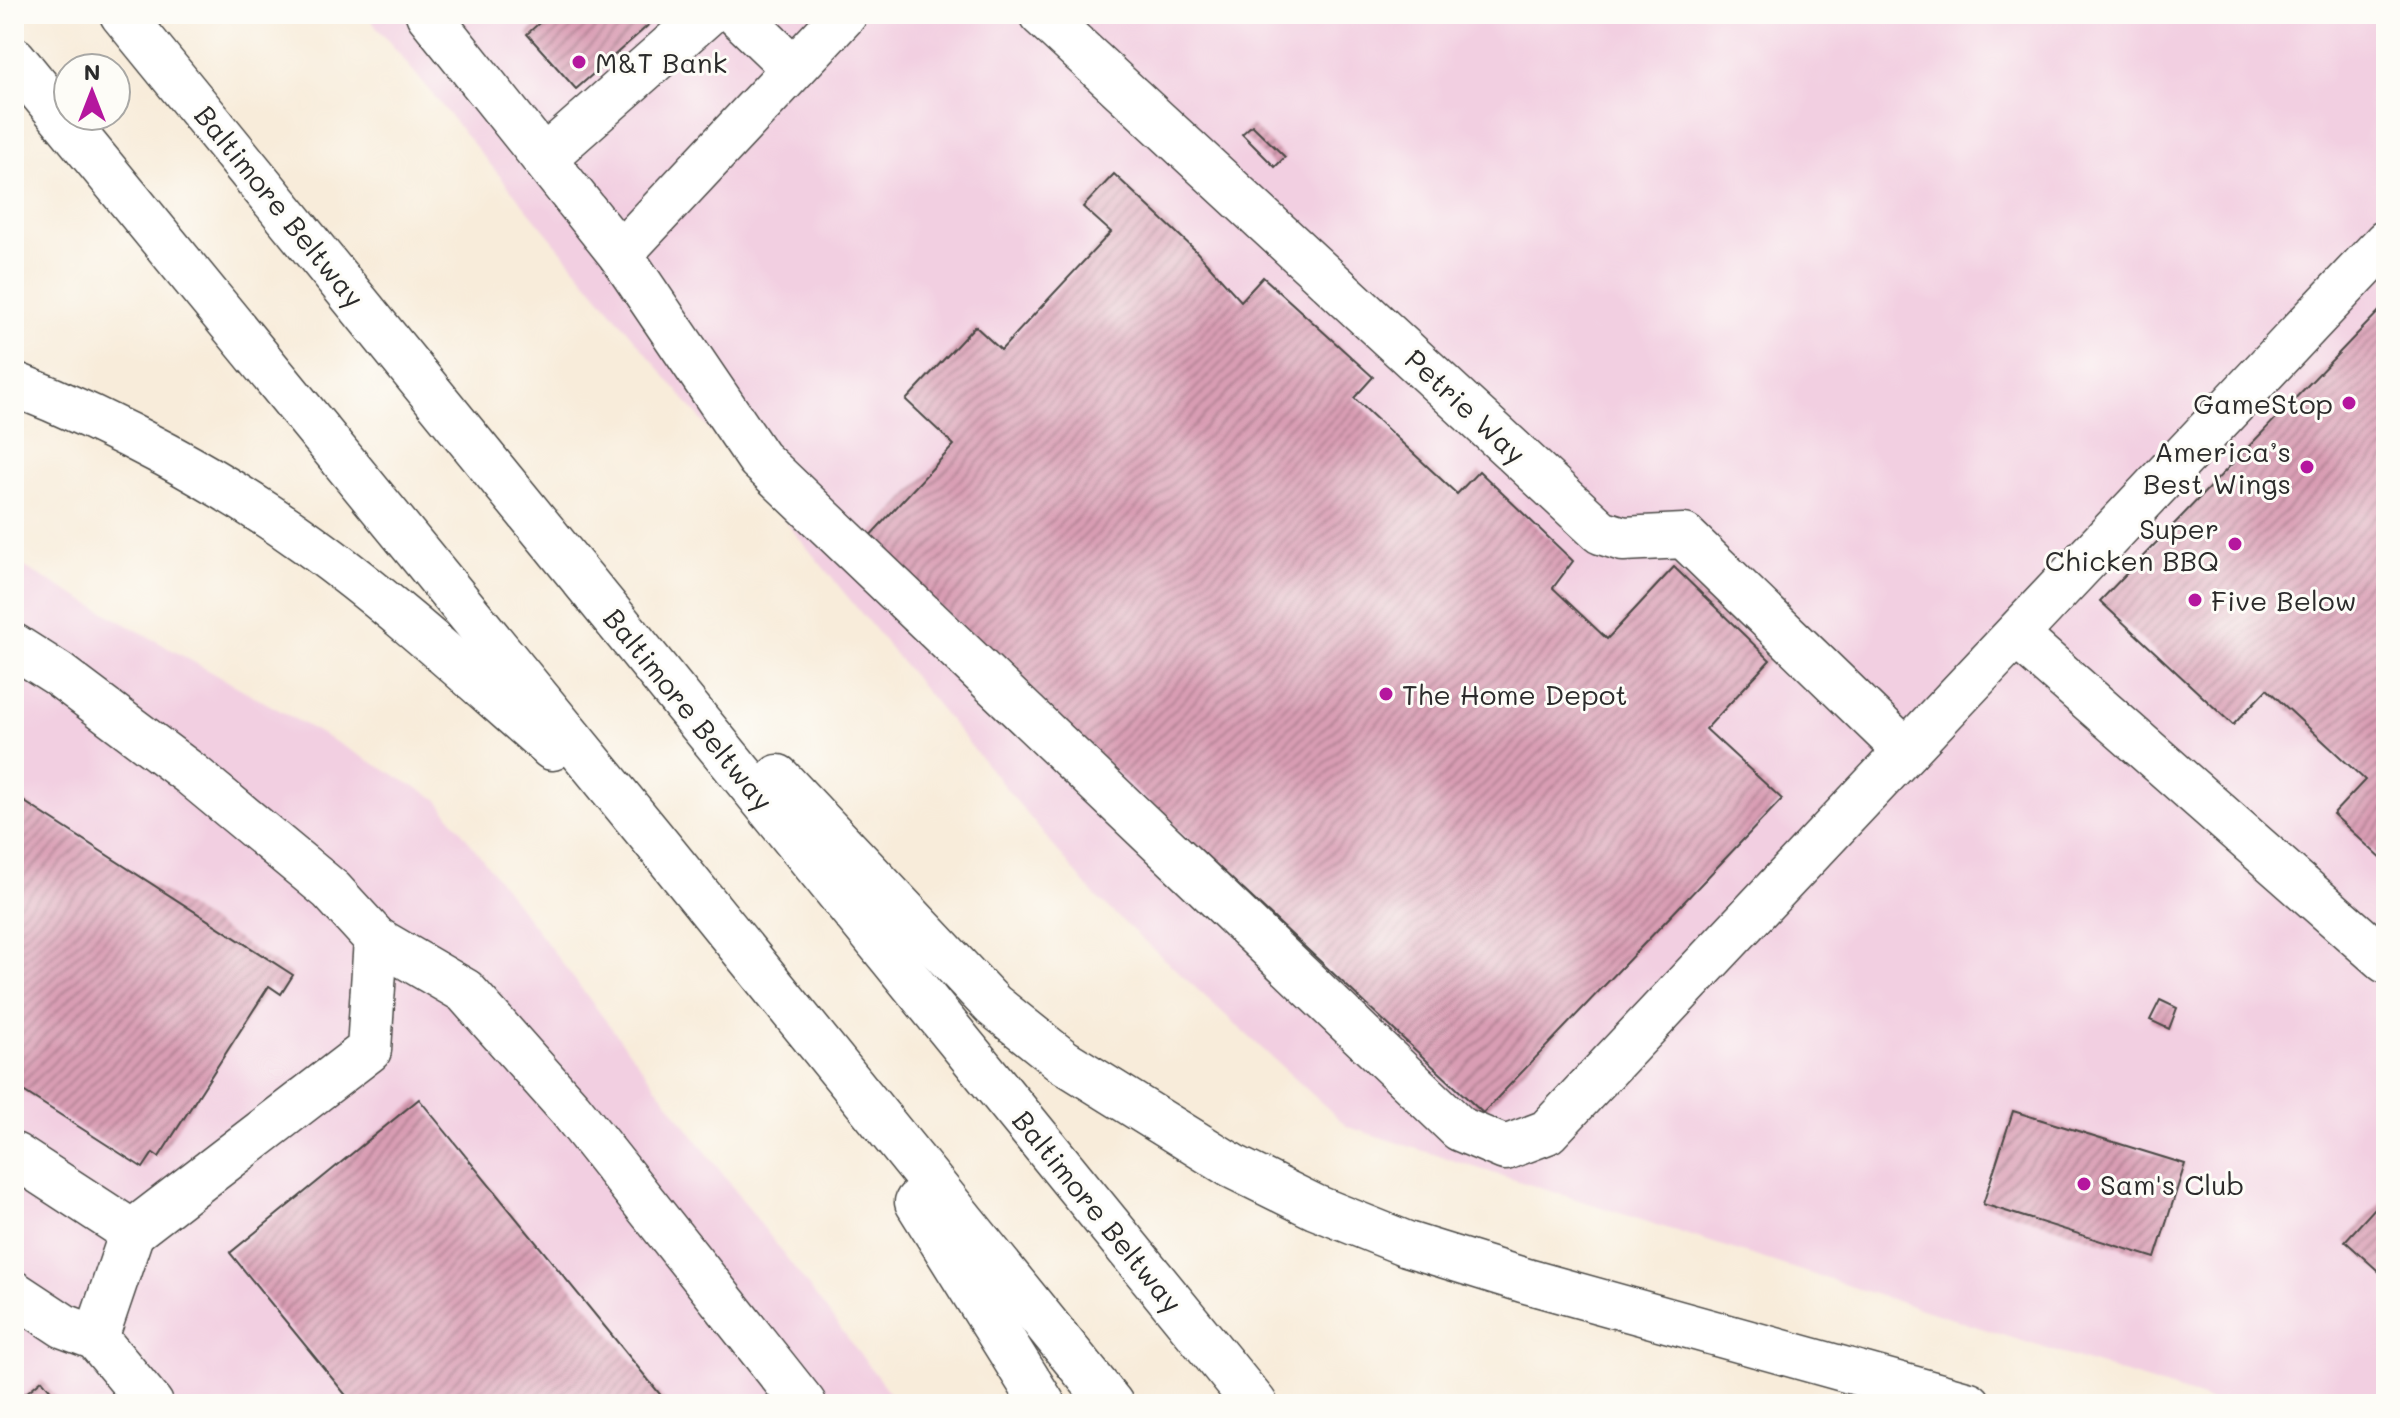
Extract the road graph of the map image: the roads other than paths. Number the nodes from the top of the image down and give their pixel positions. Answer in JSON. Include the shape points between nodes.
{"nodes":[{"id":1,"x":122,"y":14,"type":"edge"},
{"id":2,"x":707,"y":14,"type":"edge"},
{"id":3,"x":737,"y":14,"type":"edge"},
{"id":4,"x":845,"y":14,"type":"edge"},
{"id":5,"x":1041,"y":14,"type":"edge"},
{"id":6,"x":432,"y":16,"type":"edge"},
{"id":7,"x":14,"y":59,"type":"edge"},
{"id":8,"x":793,"y":68,"type":"junction"},
{"id":9,"x":544,"y":158,"type":"junction"},
{"id":10,"x":2386,"y":242,"type":"edge"},
{"id":11,"x":620,"y":254,"type":"junction"},
{"id":12,"x":14,"y":384,"type":"edge"},
{"id":13,"x":533,"y":518,"type":"junction"},
{"id":14,"x":2016,"y":635,"type":"junction"},
{"id":15,"x":14,"y":646,"type":"edge"},
{"id":16,"x":1906,"y":751,"type":"junction"},
{"id":17,"x":650,"y":835,"type":"junction"},
{"id":18,"x":376,"y":939,"type":"junction"},
{"id":19,"x":2386,"y":961,"type":"edge"},
{"id":20,"x":811,"y":1034,"type":"junction"},
{"id":21,"x":14,"y":1155,"type":"edge"},
{"id":22,"x":132,"y":1232,"type":"junction"},
{"id":23,"x":14,"y":1293,"type":"edge"},
{"id":24,"x":96,"y":1338,"type":"junction"},
{"id":25,"x":151,"y":1404,"type":"edge"},
{"id":26,"x":804,"y":1404,"type":"edge"},
{"id":27,"x":1043,"y":1404,"type":"edge"},
{"id":28,"x":1111,"y":1404,"type":"edge"},
{"id":29,"x":1255,"y":1404,"type":"edge"},
{"id":30,"x":1969,"y":1404,"type":"edge"}],
"edges":[{"from":1,"to":13,"type":"main road","name":"Baltimore Beltway"},
{"from":2,"to":9,"type":"main road"},
{"from":3,"to":8,"type":"main road"},
{"from":4,"to":8,"type":"main road"},
{"from":5,"to":16,"type":"main road","name":"Petrie Way","via":[[1601,532],[1623,539],[1684,536]]},
{"from":6,"to":9,"type":"main road"},
{"from":7,"to":17,"type":"main road"},
{"from":8,"to":11,"type":"main road"},
{"from":9,"to":11,"type":"main road"},
{"from":10,"to":14,"type":"main road"},
{"from":11,"to":16,"type":"main road","via":[[759,459],[1460,1129],[1505,1148],[1547,1132]]},
{"from":12,"to":17,"type":"main road","via":[[150,447],[307,542],[391,607]]},
{"from":13,"to":29,"type":"main road","name":"Baltimore Beltway"},
{"from":13,"to":30,"type":"main road","via":[[993,1005],[1063,1061],[1140,1111],[1232,1166],[1407,1244]]},
{"from":14,"to":16,"type":"main road"},
{"from":14,"to":19,"type":"main road"},
{"from":15,"to":18,"type":"main road","via":[[191,774],[331,890]]},
{"from":17,"to":20,"type":"main road"},
{"from":18,"to":22,"type":"main road","via":[[369,1050]]},
{"from":18,"to":26,"type":"main road","via":[[465,991],[570,1109]]},
{"from":20,"to":27,"type":"main road"},
{"from":20,"to":28,"type":"main road"},
{"from":21,"to":22,"type":"main road"},
{"from":22,"to":24,"type":"main road"},
{"from":23,"to":24,"type":"main road","via":[[64,1326]]},
{"from":24,"to":25,"type":"main road"}]}
